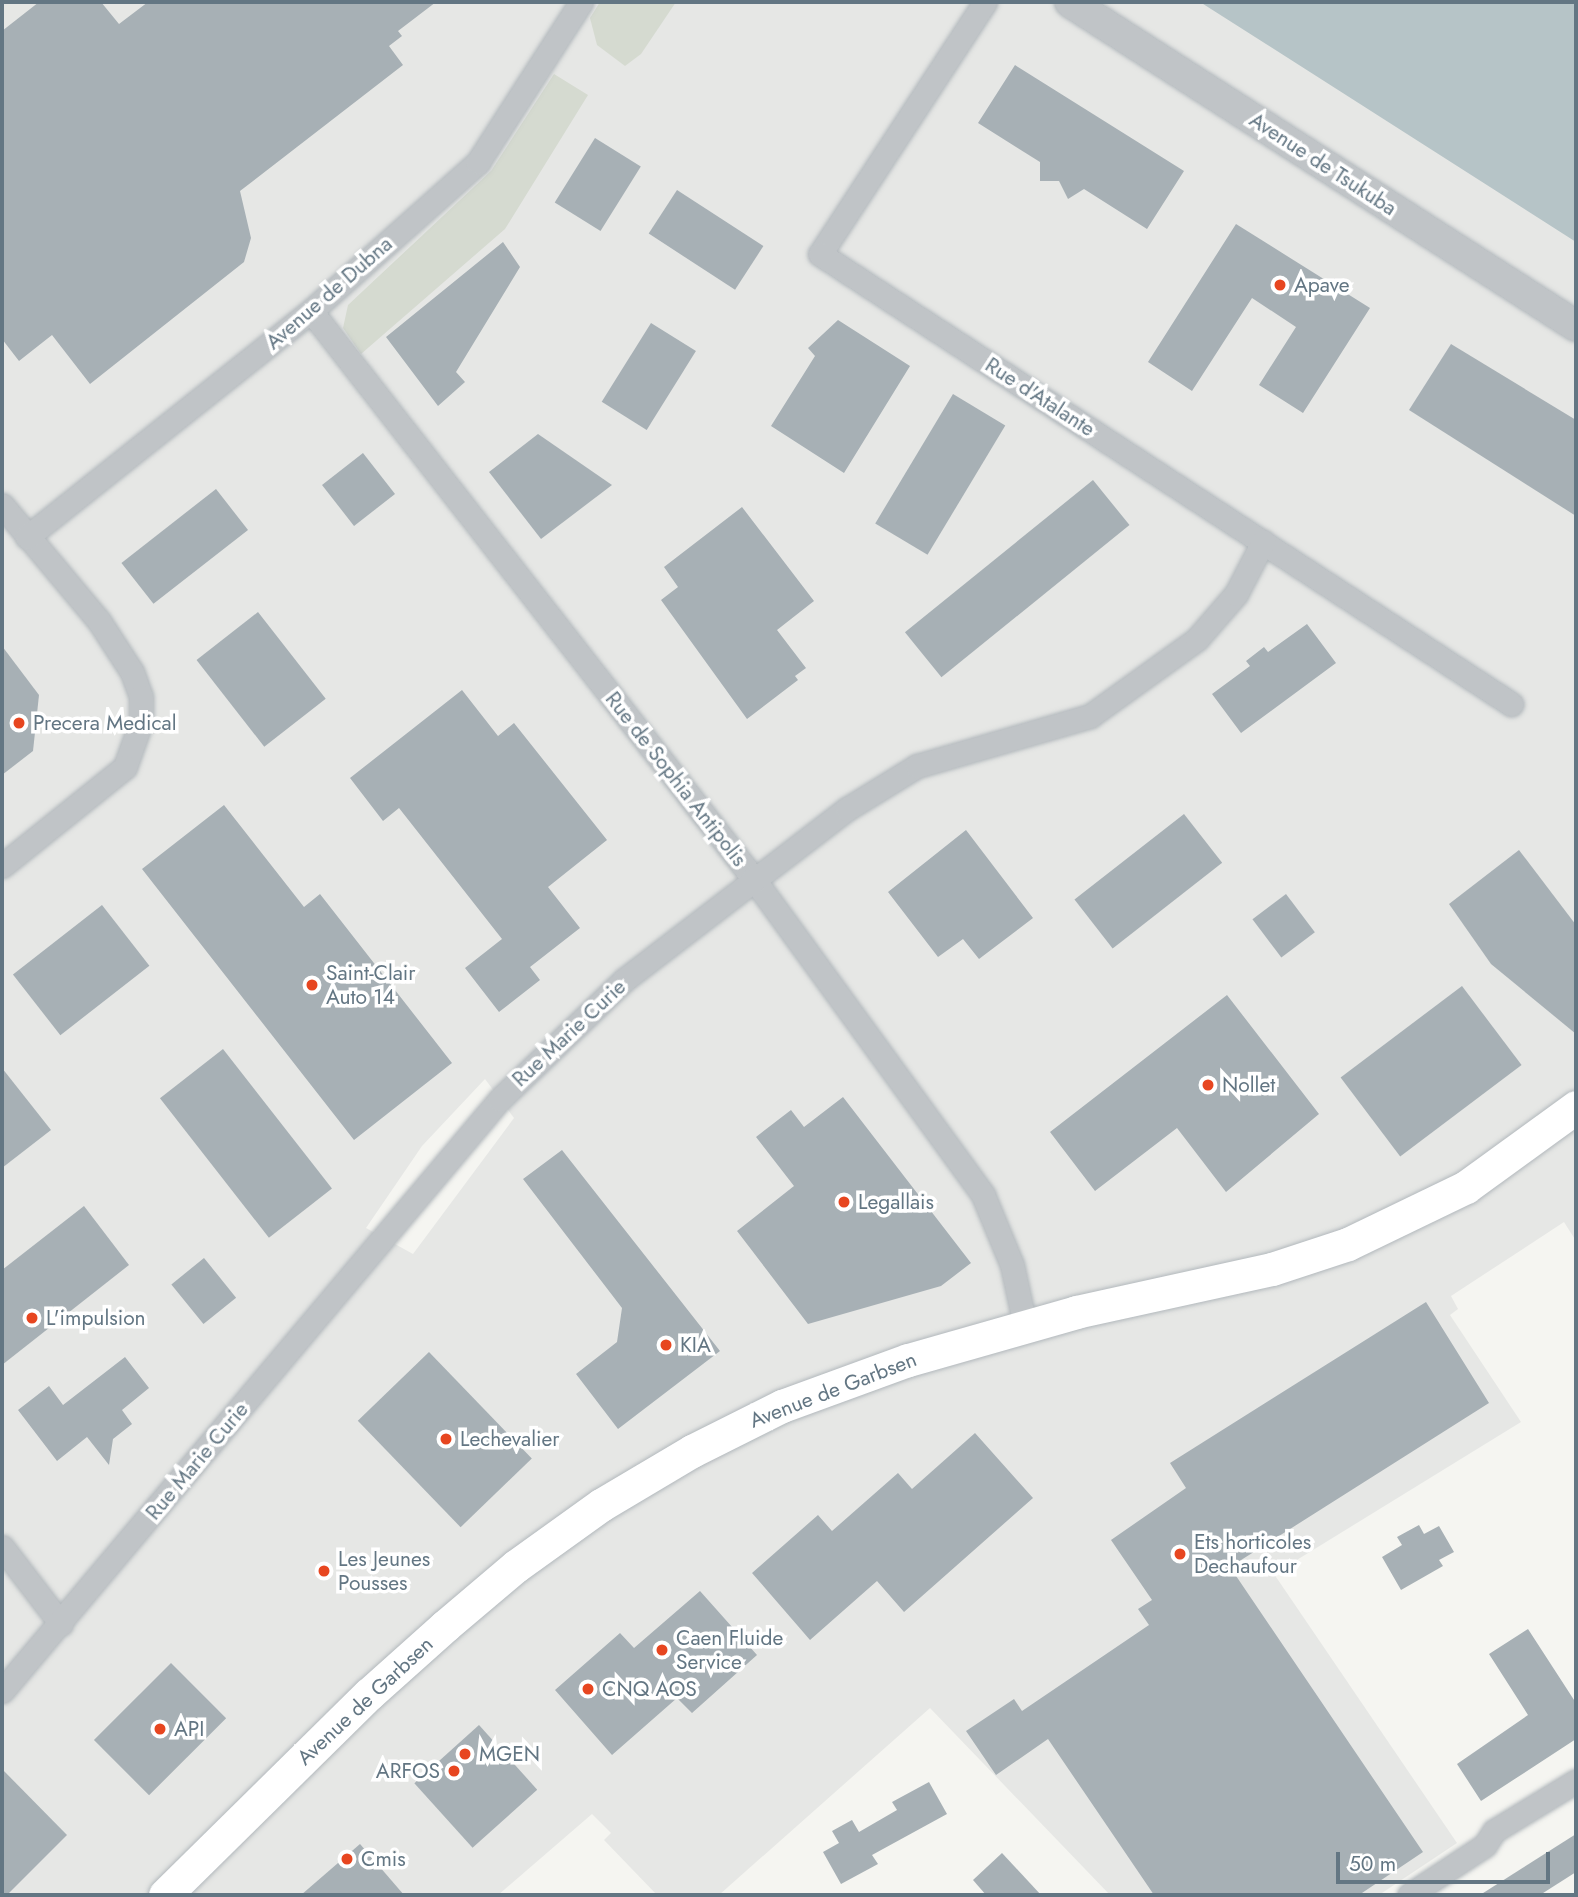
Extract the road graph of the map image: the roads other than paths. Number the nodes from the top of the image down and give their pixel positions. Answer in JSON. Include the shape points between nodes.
{"nodes":[{"id":1,"x":581,"y":2,"type":"edge"},
{"id":2,"x":985,"y":2,"type":"edge"},
{"id":3,"x":1070,"y":2,"type":"edge"},
{"id":4,"x":311,"y":312,"type":"junction"},
{"id":5,"x":1576,"y":326,"type":"edge"},
{"id":6,"x":2,"y":505,"type":"edge"},
{"id":7,"x":27,"y":537,"type":"junction"},
{"id":8,"x":1263,"y":542,"type":"junction"},
{"id":9,"x":1511,"y":704,"type":"dead end"},
{"id":10,"x":2,"y":866,"type":"edge"},
{"id":11,"x":753,"y":878,"type":"junction"},
{"id":12,"x":1576,"y":1107,"type":"edge"},
{"id":13,"x":1025,"y":1325,"type":"junction"},
{"id":14,"x":2,"y":1547,"type":"edge"},
{"id":15,"x":61,"y":1624,"type":"junction"},
{"id":16,"x":2,"y":1691,"type":"edge"},
{"id":17,"x":1576,"y":1781,"type":"edge"},
{"id":18,"x":165,"y":1895,"type":"edge"},
{"id":19,"x":1409,"y":1895,"type":"edge"}],
"edges":[{"from":1,"to":4,"type":"street","name":"Avenue de Dubna","via":[[478,162]]},
{"from":2,"to":8,"type":"street","name":"Rue d'Atalante","via":[[820,254]]},
{"from":3,"to":5,"type":"street","name":"Avenue de Tsukuba"},
{"from":4,"to":7,"type":"street","name":"Avenue de Dubna"},
{"from":4,"to":11,"type":"street","name":"Rue de Sophia Antipolis"},
{"from":6,"to":7,"type":"street"},
{"from":7,"to":10,"type":"street","via":[[99,621],[132,672],[141,698],[141,722],[125,767]]},
{"from":8,"to":9,"type":"street","name":"Rue d'Atalante"},
{"from":8,"to":11,"type":"street","name":"Rue Marie Curie","via":[[1236,594],[1197,639],[1090,716],[917,766],[847,809]]},
{"from":11,"to":13,"type":"street","name":"Rue de Sophia Antipolis","via":[[983,1195],[1012,1265]]},
{"from":11,"to":15,"type":"street","name":"Rue Marie Curie","via":[[624,980],[500,1099]]},
{"from":12,"to":13,"type":"main road","name":"Avenue de Garbsen","via":[[1466,1187],[1348,1244],[1272,1269]]},
{"from":13,"to":18,"type":"main road","name":"Avenue de Garbsen","via":[[908,1360],[782,1406],[692,1451],[601,1505],[516,1566],[369,1693]]},
{"from":14,"to":15,"type":"street"},
{"from":15,"to":16,"type":"street","name":"Rue Marie Curie"},
{"from":17,"to":19,"type":"street","via":[[1494,1831],[1485,1845]]}]}
